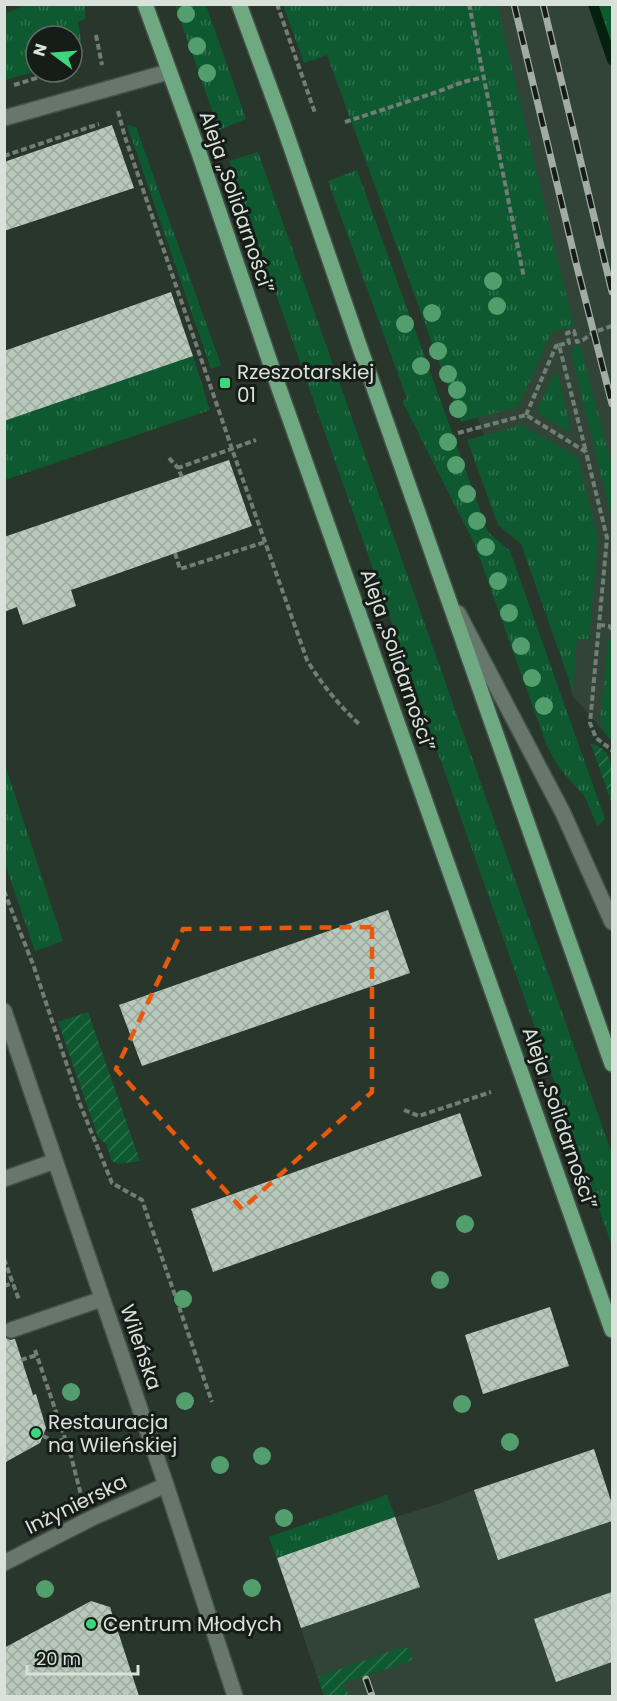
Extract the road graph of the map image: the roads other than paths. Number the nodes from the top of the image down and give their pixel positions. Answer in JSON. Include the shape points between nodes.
{"nodes":[{"id":1,"x":145,"y":4,"type":"edge"},
{"id":2,"x":239,"y":4,"type":"edge"},
{"id":3,"x":168,"y":72,"type":"junction"},
{"id":4,"x":4,"y":118,"type":"edge"},
{"id":5,"x":442,"y":582,"type":"junction"},
{"id":6,"x":612,"y":921,"type":"edge"},
{"id":7,"x":4,"y":1011,"type":"edge"},
{"id":8,"x":612,"y":1064,"type":"edge"},
{"id":9,"x":56,"y":1161,"type":"junction"},
{"id":10,"x":4,"y":1179,"type":"edge"},
{"id":11,"x":102,"y":1299,"type":"junction"},
{"id":12,"x":11,"y":1330,"type":"dead end"},
{"id":13,"x":612,"y":1330,"type":"edge"},
{"id":14,"x":166,"y":1485,"type":"junction"},
{"id":15,"x":4,"y":1563,"type":"edge"},
{"id":16,"x":235,"y":1696,"type":"edge"}],
"edges":[{"from":1,"to":3,"type":"main road","name":"Aleja „Solidarności”"},
{"from":2,"to":5,"type":"main road"},
{"from":3,"to":4,"type":"street"},
{"from":3,"to":13,"type":"main road","name":"Aleja „Solidarności”"},
{"from":5,"to":6,"type":"street","via":[[563,813]]},
{"from":5,"to":8,"type":"main road"},
{"from":7,"to":9,"type":"street","name":"Wileńska"},
{"from":9,"to":10,"type":"street"},
{"from":9,"to":11,"type":"street","name":"Wileńska"},
{"from":11,"to":12,"type":"street"},
{"from":11,"to":14,"type":"street","name":"Wileńska"},
{"from":14,"to":15,"type":"street","name":"Inżynierska"},
{"from":14,"to":16,"type":"street","name":"Wileńska"}]}
